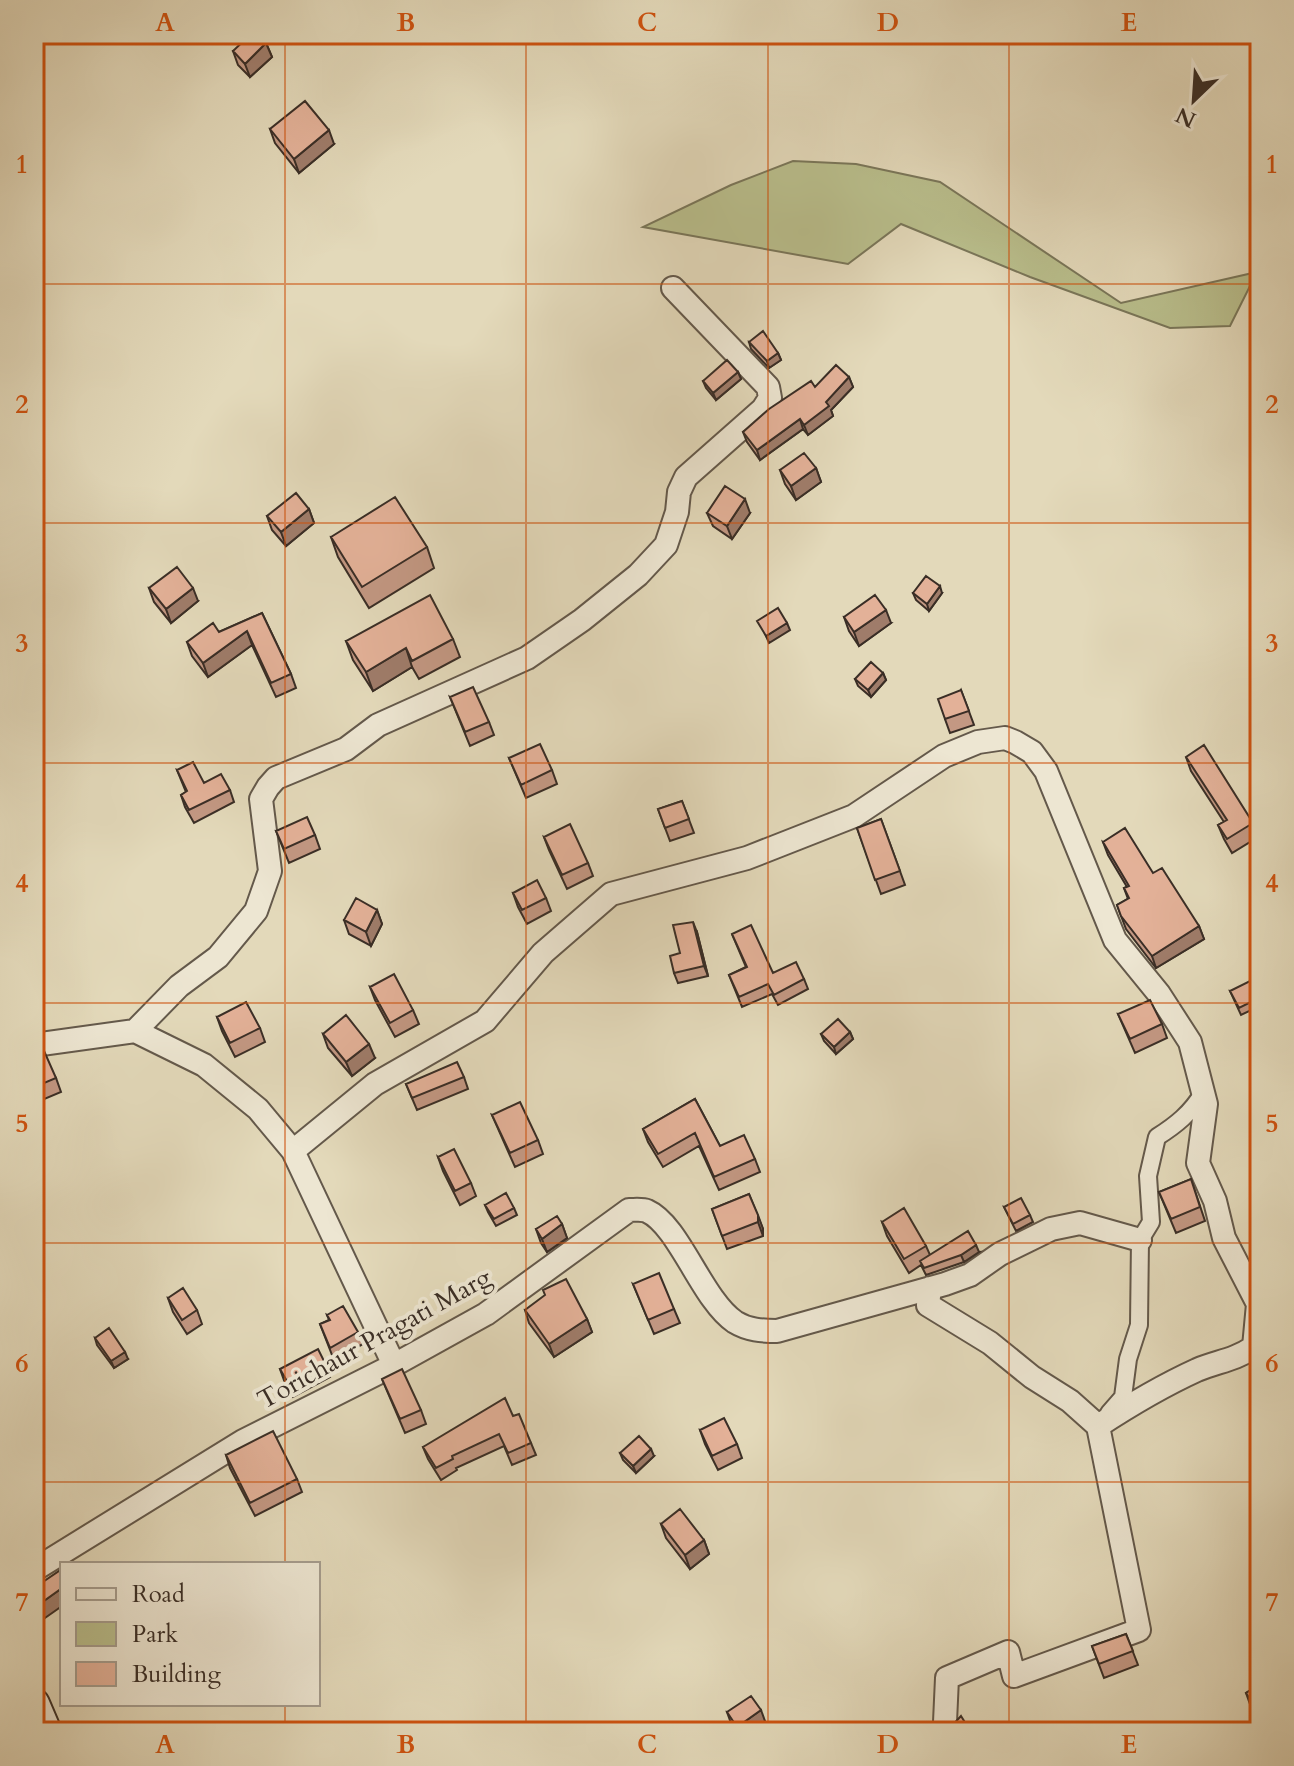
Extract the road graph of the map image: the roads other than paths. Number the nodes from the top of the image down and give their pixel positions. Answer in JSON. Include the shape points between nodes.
{"nodes":[{"id":1,"x":673,"y":288,"type":"dead end"},
{"id":2,"x":135,"y":1031,"type":"junction"},
{"id":3,"x":34,"y":1045,"type":"edge"},
{"id":4,"x":1203,"y":1093,"type":"junction"},
{"id":5,"x":293,"y":1151,"type":"junction"},
{"id":6,"x":1140,"y":1240,"type":"junction"},
{"id":7,"x":930,"y":1288,"type":"junction"},
{"id":8,"x":394,"y":1365,"type":"junction"},
{"id":9,"x":1098,"y":1426,"type":"junction"},
{"id":10,"x":34,"y":1570,"type":"edge"},
{"id":11,"x":34,"y":1704,"type":"edge"},
{"id":12,"x":949,"y":1730,"type":"edge"},
{"id":13,"x":46,"y":1732,"type":"edge"}],
"edges":[{"from":1,"to":2,"type":"street","via":[[768,387],[770,398],[686,477],[666,545],[627,584],[527,658],[378,725],[346,749],[276,778],[261,799],[270,871],[256,911],[218,957],[179,986]]},
{"from":2,"to":3,"type":"street"},
{"from":2,"to":5,"type":"street","via":[[204,1065],[258,1109]]},
{"from":4,"to":5,"type":"street","via":[[1190,1042],[1115,940],[1046,771],[1032,752],[1005,738],[944,756],[854,816],[747,858],[611,894],[543,953],[485,1021],[375,1084]]},
{"from":4,"to":6,"type":"street","via":[[1179,1123],[1157,1137],[1148,1176],[1151,1222]]},
{"from":4,"to":9,"type":"street","via":[[1198,1163],[1224,1238],[1258,1304],[1254,1347],[1237,1359],[1164,1385]]},
{"from":5,"to":8,"type":"street"},
{"from":6,"to":7,"type":"street","via":[[1080,1223],[1051,1229],[970,1275]]},
{"from":6,"to":9,"type":"street","via":[[1139,1325],[1123,1397]]},
{"from":7,"to":8,"type":"street","name":"Torichaur Pragati Marg","via":[[777,1331],[755,1331],[720,1308],[660,1219],[644,1210],[629,1210],[486,1314]]},
{"from":7,"to":9,"type":"street","via":[[928,1305],[990,1343]]},
{"from":8,"to":10,"type":"street","name":"Torichaur Pragati Marg","via":[[243,1441]]},
{"from":9,"to":12,"type":"street","via":[[1139,1630],[1014,1676],[1008,1652],[947,1678]]},
{"from":11,"to":13,"type":"main road"}]}
